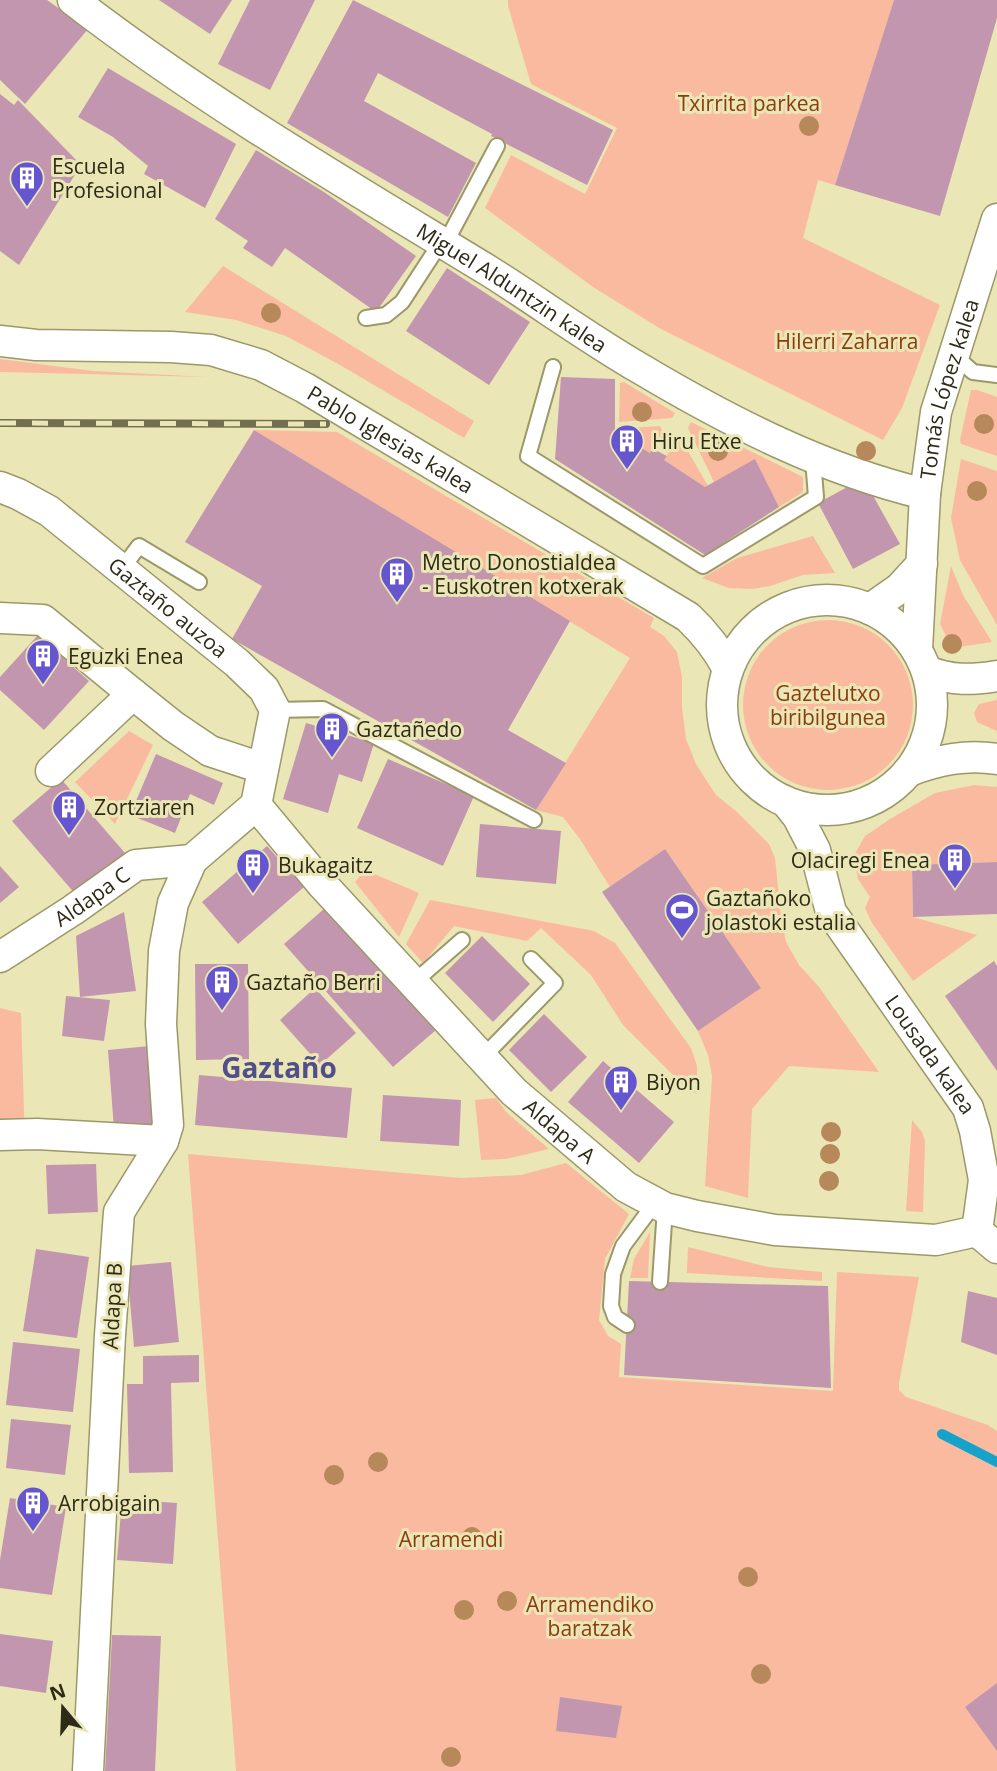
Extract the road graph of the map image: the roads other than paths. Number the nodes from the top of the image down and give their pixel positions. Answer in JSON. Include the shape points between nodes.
{"nodes":[{"id":1,"x":73,"y":0,"type":"edge"},
{"id":2,"x":497,"y":146,"type":"dead end"},
{"id":3,"x":997,"y":219,"type":"edge"},
{"id":4,"x":443,"y":243,"type":"junction"},
{"id":5,"x":366,"y":318,"type":"dead end"},
{"id":6,"x":0,"y":341,"type":"edge"},
{"id":7,"x":954,"y":355,"type":"junction"},
{"id":8,"x":554,"y":367,"type":"dead end"},
{"id":9,"x":997,"y":375,"type":"edge"},
{"id":10,"x":813,"y":459,"type":"junction"},
{"id":11,"x":0,"y":487,"type":"edge"},
{"id":12,"x":925,"y":494,"type":"junction"},
{"id":13,"x":922,"y":564,"type":"junction"},
{"id":14,"x":121,"y":570,"type":"junction"},
{"id":15,"x":198,"y":582,"type":"dead end"},
{"id":16,"x":870,"y":609,"type":"junction"},
{"id":17,"x":0,"y":618,"type":"edge"},
{"id":18,"x":922,"y":660,"type":"junction"},
{"id":19,"x":728,"y":669,"type":"junction"},
{"id":20,"x":997,"y":676,"type":"edge"},
{"id":21,"x":133,"y":694,"type":"junction"},
{"id":22,"x":275,"y":710,"type":"junction"},
{"id":23,"x":932,"y":718,"type":"junction"},
{"id":24,"x":988,"y":757,"type":"edge"},
{"id":25,"x":262,"y":768,"type":"junction"},
{"id":26,"x":909,"y":771,"type":"junction"},
{"id":27,"x":51,"y":772,"type":"dead end"},
{"id":28,"x":786,"y":802,"type":"junction"},
{"id":29,"x":853,"y":807,"type":"junction"},
{"id":30,"x":245,"y":814,"type":"junction"},
{"id":31,"x":534,"y":820,"type":"dead end"},
{"id":32,"x":192,"y":860,"type":"junction"},
{"id":33,"x":819,"y":869,"type":"junction"},
{"id":34,"x":462,"y":940,"type":"dead end"},
{"id":35,"x":0,"y":957,"type":"edge"},
{"id":36,"x":531,"y":959,"type":"dead end"},
{"id":37,"x":413,"y":983,"type":"junction"},
{"id":38,"x":482,"y":1058,"type":"junction"},
{"id":39,"x":0,"y":1136,"type":"edge"},
{"id":40,"x":163,"y":1142,"type":"junction"},
{"id":41,"x":660,"y":1205,"type":"junction"},
{"id":42,"x":987,"y":1239,"type":"edge"},
{"id":43,"x":660,"y":1282,"type":"dead end"},
{"id":44,"x":627,"y":1325,"type":"dead end"},
{"id":45,"x":88,"y":1771,"type":"edge"}],
"edges":[{"from":1,"to":4,"type":"street","name":"Miguel Alduntzin kalea","via":[[265,135]]},
{"from":2,"to":4,"type":"lane"},
{"from":3,"to":7,"type":"street","name":"Tomás López kalea"},
{"from":4,"to":5,"type":"lane","via":[[402,302],[386,315]]},
{"from":4,"to":10,"type":"street","name":"Miguel Alduntzin kalea","via":[[640,369]]},
{"from":6,"to":19,"type":"street","name":"Pablo Iglesias kalea","via":[[198,349],[261,365],[688,617],[711,640]]},
{"from":7,"to":9,"type":"lane","via":[[974,372]]},
{"from":7,"to":12,"type":"street","name":"Tomás López kalea","via":[[936,412]]},
{"from":8,"to":10,"type":"lane","via":[[528,456],[703,566],[816,497]]},
{"from":10,"to":12,"type":"street","name":"Miguel Alduntzin kalea"},
{"from":11,"to":14,"type":"street","name":"Gaztaño auzoa","via":[[49,511]]},
{"from":12,"to":13,"type":"street","name":"Tomás López kalea"},
{"from":13,"to":16,"type":"street","via":[[900,588]]},
{"from":13,"to":18,"type":"street","name":"Tomás López kalea"},
{"from":14,"to":15,"type":"lane","via":[[139,546]]},
{"from":14,"to":22,"type":"street","name":"Gaztaño auzoa","via":[[237,663],[264,689]]},
{"from":16,"to":18,"type":"street","via":[[905,634]]},
{"from":16,"to":19,"type":"street","via":[[833,600],[795,605],[761,623]]},
{"from":17,"to":21,"type":"street","via":[[43,620]]},
{"from":18,"to":20,"type":"street","via":[[951,678]]},
{"from":18,"to":23,"type":"street","via":[[931,686]]},
{"from":19,"to":28,"type":"street","via":[[722,709],[730,747],[753,780]]},
{"from":21,"to":25,"type":"street","via":[[210,751]]},
{"from":21,"to":27,"type":"street"},
{"from":22,"to":25,"type":"street"},
{"from":22,"to":31,"type":"lane","via":[[323,709]]},
{"from":23,"to":24,"type":"street","via":[[955,741]]},
{"from":23,"to":26,"type":"street","via":[[924,746]]},
{"from":24,"to":26,"type":"street","via":[[944,760]]},
{"from":25,"to":30,"type":"street"},
{"from":26,"to":29,"type":"street","via":[[884,793]]},
{"from":28,"to":29,"type":"street","via":[[813,809]]},
{"from":28,"to":33,"type":"street","name":"Lousada kalea","via":[[807,833]]},
{"from":29,"to":33,"type":"street","via":[[831,834]]},
{"from":30,"to":32,"type":"street"},
{"from":30,"to":37,"type":"street","name":"Aldapa A","via":[[321,883]]},
{"from":32,"to":35,"type":"street","name":"Aldapa C","via":[[136,865]]},
{"from":32,"to":40,"type":"street","name":"Aldapa B","via":[[173,902],[164,951],[161,1024],[168,1125]]},
{"from":33,"to":42,"type":"street","name":"Lousada kalea","via":[[826,901],[838,923],[968,1108],[984,1180]]},
{"from":34,"to":37,"type":"lane"},
{"from":36,"to":38,"type":"lane","via":[[555,983]]},
{"from":37,"to":38,"type":"street","name":"Aldapa A"},
{"from":38,"to":41,"type":"street","name":"Aldapa A","via":[[514,1092],[626,1187]]},
{"from":39,"to":40,"type":"street"},
{"from":40,"to":45,"type":"street","name":"Aldapa B","via":[[119,1212]]},
{"from":41,"to":42,"type":"street","name":"Aldapa A","via":[[775,1230]]},
{"from":41,"to":43,"type":"lane"},
{"from":41,"to":44,"type":"lane","via":[[623,1246],[614,1274],[611,1306],[615,1317]]}]}
